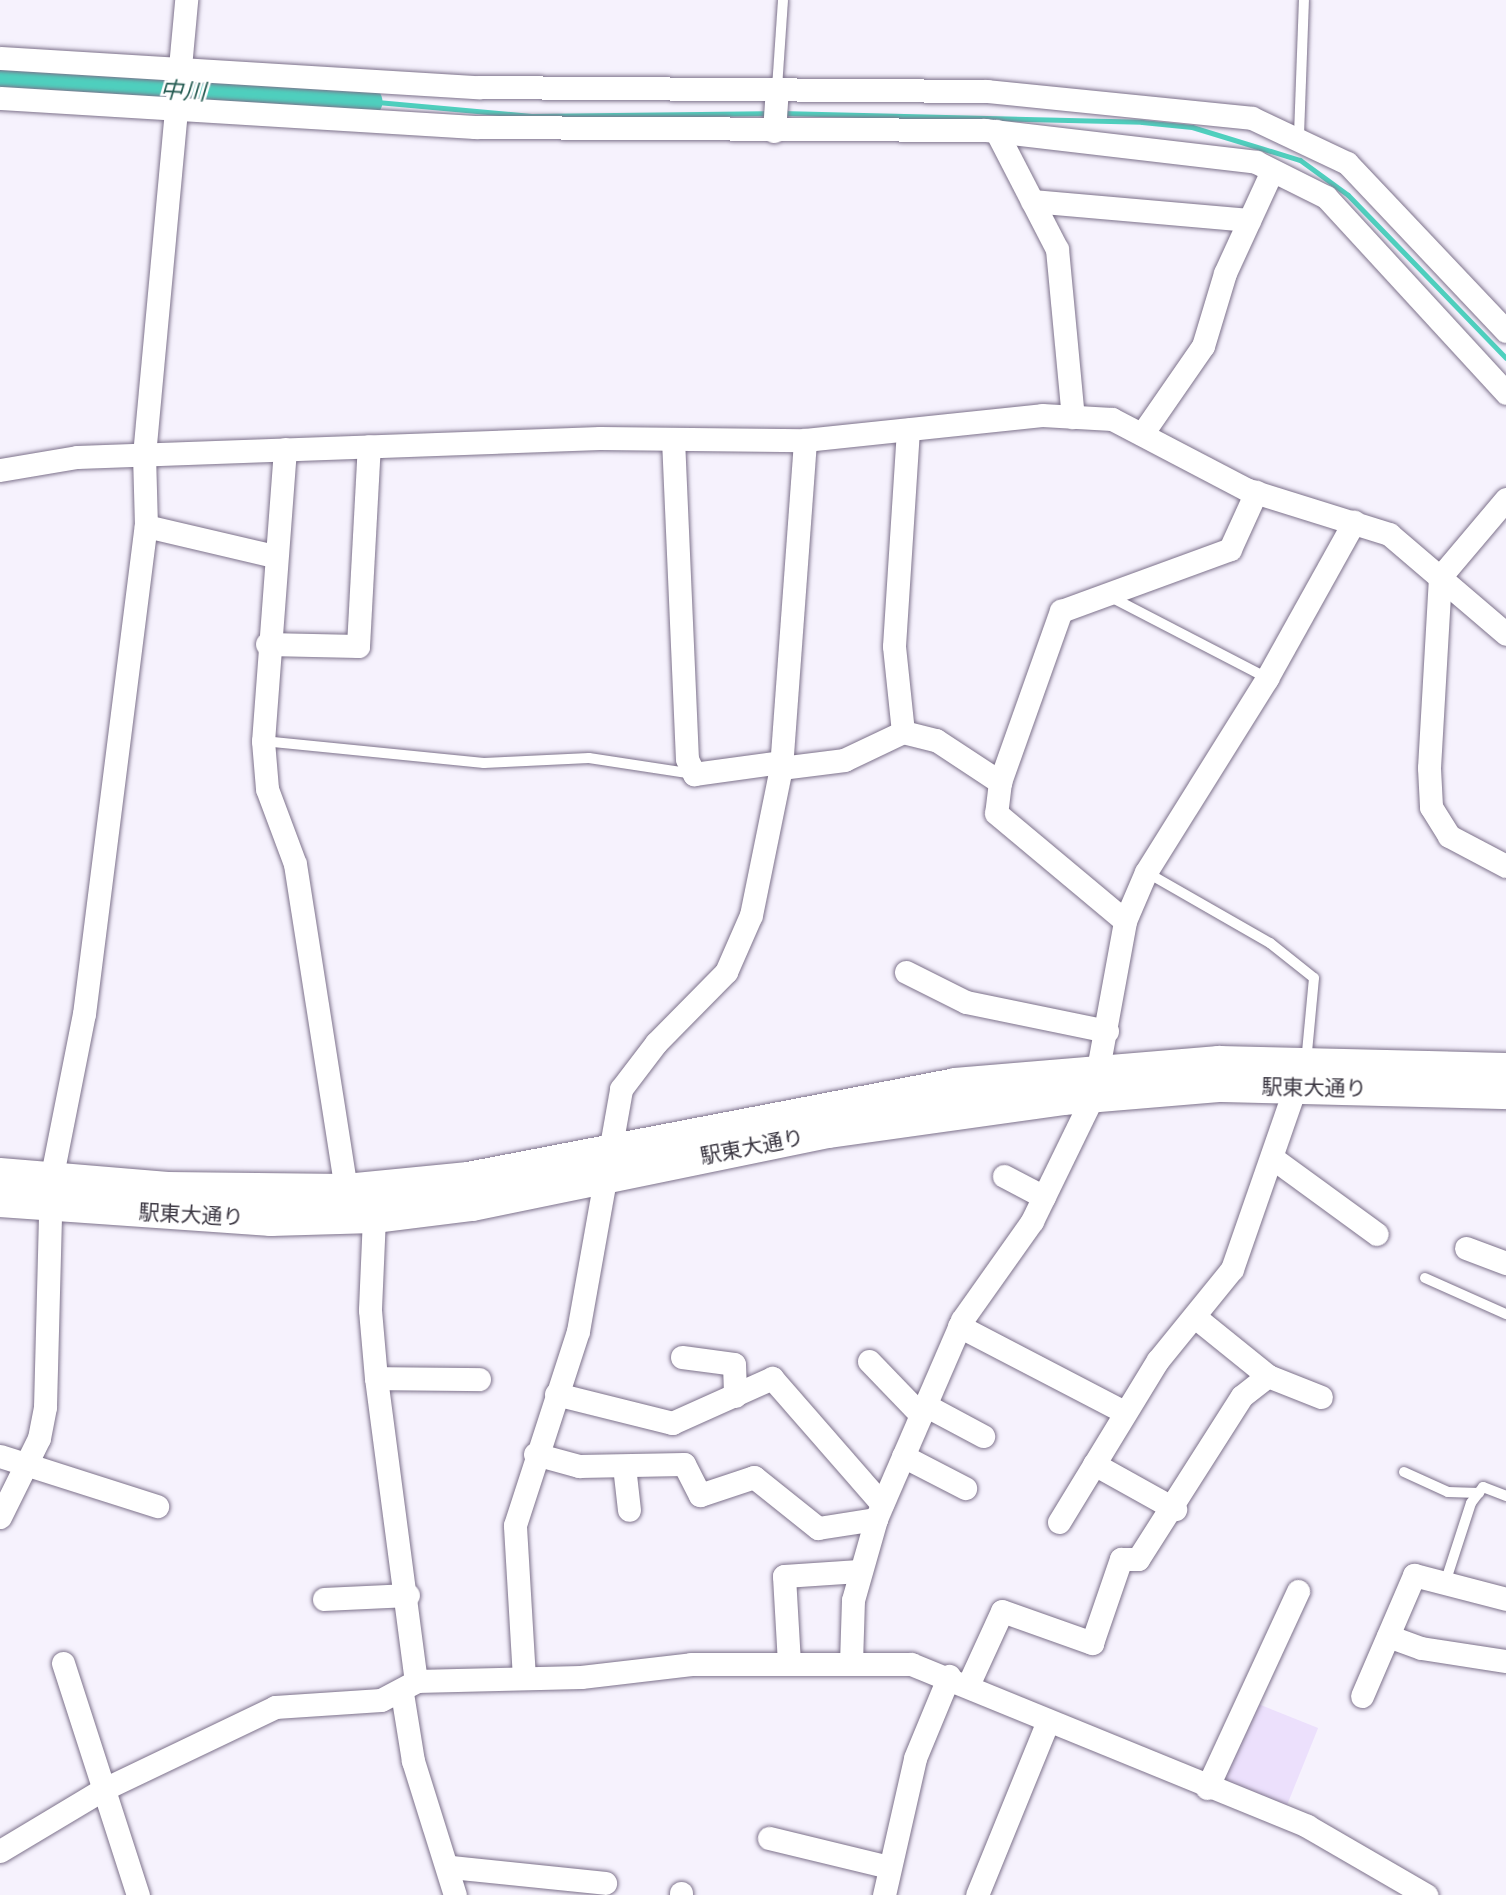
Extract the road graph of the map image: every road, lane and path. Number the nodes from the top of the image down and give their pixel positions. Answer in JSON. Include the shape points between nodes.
{"nodes":[{"id":1,"x":186,"y":0,"type":"edge"},
{"id":2,"x":783,"y":0,"type":"edge"},
{"id":3,"x":1304,"y":0,"type":"edge"},
{"id":4,"x":0,"y":58,"type":"edge"},
{"id":5,"x":180,"y":69,"type":"junction"},
{"id":6,"x":777,"y":88,"type":"junction"},
{"id":7,"x":987,"y":92,"type":"junction"},
{"id":8,"x":0,"y":98,"type":"edge"},
{"id":9,"x":177,"y":110,"type":"junction"},
{"id":10,"x":991,"y":130,"type":"junction"},
{"id":11,"x":774,"y":131,"type":"junction"},
{"id":12,"x":1299,"y":135,"type":"junction"},
{"id":13,"x":1272,"y":170,"type":"junction"},
{"id":14,"x":1032,"y":201,"type":"junction"},
{"id":15,"x":1249,"y":220,"type":"junction"},
{"id":16,"x":1506,"y":331,"type":"edge"},
{"id":17,"x":1506,"y":393,"type":"edge"},
{"id":18,"x":1073,"y":417,"type":"junction"},
{"id":19,"x":908,"y":429,"type":"junction"},
{"id":20,"x":1142,"y":434,"type":"junction"},
{"id":21,"x":673,"y":439,"type":"junction"},
{"id":22,"x":805,"y":440,"type":"junction"},
{"id":23,"x":369,"y":446,"type":"junction"},
{"id":24,"x":285,"y":449,"type":"junction"},
{"id":25,"x":144,"y":455,"type":"junction"},
{"id":26,"x":0,"y":470,"type":"edge"},
{"id":27,"x":1256,"y":492,"type":"junction"},
{"id":28,"x":1506,"y":499,"type":"edge"},
{"id":29,"x":1354,"y":522,"type":"junction"},
{"id":30,"x":146,"y":526,"type":"junction"},
{"id":31,"x":274,"y":556,"type":"junction"},
{"id":32,"x":1440,"y":577,"type":"junction"},
{"id":33,"x":1103,"y":593,"type":"junction"},
{"id":34,"x":1506,"y":634,"type":"edge"},
{"id":35,"x":267,"y":644,"type":"junction"},
{"id":36,"x":1267,"y":678,"type":"junction"},
{"id":37,"x":903,"y":732,"type":"junction"},
{"id":38,"x":263,"y":741,"type":"junction"},
{"id":39,"x":782,"y":765,"type":"junction"},
{"id":40,"x":694,"y":774,"type":"junction"},
{"id":41,"x":1000,"y":782,"type":"junction"},
{"id":42,"x":1506,"y":866,"type":"edge"},
{"id":43,"x":1146,"y":872,"type":"junction"},
{"id":44,"x":1125,"y":920,"type":"junction"},
{"id":45,"x":906,"y":972,"type":"dead end"},
{"id":46,"x":1107,"y":1031,"type":"junction"},
{"id":47,"x":1506,"y":1069,"type":"edge"},
{"id":48,"x":1300,"y":1076,"type":"junction"},
{"id":49,"x":1096,"y":1083,"type":"junction"},
{"id":50,"x":1506,"y":1093,"type":"edge"},
{"id":51,"x":1274,"y":1159,"type":"junction"},
{"id":52,"x":607,"y":1164,"type":"junction"},
{"id":53,"x":0,"y":1174,"type":"edge"},
{"id":54,"x":1004,"y":1176,"type":"dead end"},
{"id":55,"x":346,"y":1190,"type":"junction"},
{"id":56,"x":52,"y":1194,"type":"junction"},
{"id":57,"x":1044,"y":1197,"type":"junction"},
{"id":58,"x":0,"y":1201,"type":"edge"},
{"id":59,"x":374,"y":1217,"type":"junction"},
{"id":60,"x":1377,"y":1234,"type":"dead end"},
{"id":61,"x":1466,"y":1248,"type":"dead end"},
{"id":62,"x":1506,"y":1263,"type":"edge"},
{"id":63,"x":1424,"y":1278,"type":"dead end"},
{"id":64,"x":1506,"y":1314,"type":"edge"},
{"id":65,"x":1195,"y":1317,"type":"junction"},
{"id":66,"x":960,"y":1326,"type":"junction"},
{"id":67,"x":682,"y":1357,"type":"dead end"},
{"id":68,"x":869,"y":1361,"type":"dead end"},
{"id":69,"x":1269,"y":1376,"type":"junction"},
{"id":70,"x":376,"y":1378,"type":"junction"},
{"id":71,"x":479,"y":1380,"type":"dead end"},
{"id":72,"x":556,"y":1394,"type":"junction"},
{"id":73,"x":735,"y":1396,"type":"junction"},
{"id":74,"x":1321,"y":1397,"type":"dead end"},
{"id":75,"x":923,"y":1410,"type":"junction"},
{"id":76,"x":1125,"y":1412,"type":"junction"},
{"id":77,"x":983,"y":1436,"type":"dead end"},
{"id":78,"x":535,"y":1454,"type":"junction"},
{"id":79,"x":0,"y":1456,"type":"edge"},
{"id":80,"x":903,"y":1456,"type":"junction"},
{"id":81,"x":27,"y":1462,"type":"junction"},
{"id":82,"x":1094,"y":1464,"type":"junction"},
{"id":83,"x":625,"y":1466,"type":"junction"},
{"id":84,"x":1404,"y":1472,"type":"dead end"},
{"id":85,"x":965,"y":1488,"type":"dead end"},
{"id":86,"x":1479,"y":1493,"type":"junction"},
{"id":87,"x":1506,"y":1496,"type":"edge"},
{"id":88,"x":157,"y":1506,"type":"dead end"},
{"id":89,"x":1175,"y":1508,"type":"junction"},
{"id":90,"x":629,"y":1510,"type":"dead end"},
{"id":91,"x":879,"y":1512,"type":"junction"},
{"id":92,"x":0,"y":1517,"type":"edge"},
{"id":93,"x":1059,"y":1522,"type":"dead end"},
{"id":94,"x":859,"y":1571,"type":"junction"},
{"id":95,"x":1444,"y":1586,"type":"junction"},
{"id":96,"x":1298,"y":1591,"type":"dead end"},
{"id":97,"x":408,"y":1595,"type":"junction"},
{"id":98,"x":324,"y":1599,"type":"dead end"},
{"id":99,"x":1506,"y":1599,"type":"edge"},
{"id":100,"x":1388,"y":1636,"type":"junction"},
{"id":101,"x":1506,"y":1661,"type":"edge"},
{"id":102,"x":63,"y":1663,"type":"dead end"},
{"id":103,"x":789,"y":1663,"type":"junction"},
{"id":104,"x":851,"y":1663,"type":"junction"},
{"id":105,"x":524,"y":1678,"type":"junction"},
{"id":106,"x":959,"y":1679,"type":"junction"},
{"id":107,"x":409,"y":1687,"type":"junction"},
{"id":108,"x":1362,"y":1696,"type":"dead end"},
{"id":109,"x":1048,"y":1721,"type":"junction"},
{"id":110,"x":1207,"y":1788,"type":"junction"},
{"id":111,"x":102,"y":1790,"type":"junction"},
{"id":112,"x":769,"y":1838,"type":"dead end"},
{"id":113,"x":0,"y":1851,"type":"edge"},
{"id":114,"x":451,"y":1867,"type":"junction"},
{"id":115,"x":889,"y":1867,"type":"junction"},
{"id":116,"x":604,"y":1883,"type":"dead end"},
{"id":117,"x":138,"y":1895,"type":"edge"},
{"id":118,"x":455,"y":1895,"type":"edge"},
{"id":119,"x":884,"y":1895,"type":"edge"},
{"id":120,"x":977,"y":1895,"type":"edge"},
{"id":121,"x":1426,"y":1895,"type":"edge"}],
"edges":[{"from":1,"to":5,"type":"street"},
{"from":2,"to":6,"type":"lane"},
{"from":3,"to":12,"type":"lane"},
{"from":4,"to":5,"type":"street"},
{"from":5,"to":6,"type":"street","via":[[478,87]]},
{"from":5,"to":9,"type":"street"},
{"from":6,"to":7,"type":"street"},
{"from":6,"to":11,"type":"street"},
{"from":7,"to":10,"type":"street"},
{"from":7,"to":12,"type":"street","via":[[1188,107],[1252,118]]},
{"from":8,"to":9,"type":"street"},
{"from":9,"to":11,"type":"street","via":[[475,127]]},
{"from":9,"to":25,"type":"street"},
{"from":10,"to":11,"type":"street"},
{"from":10,"to":13,"type":"street","via":[[1256,162]]},
{"from":10,"to":14,"type":"street"},
{"from":12,"to":16,"type":"street","via":[[1374,187]]},
{"from":13,"to":15,"type":"street"},
{"from":13,"to":17,"type":"street","via":[[1326,197]]},
{"from":14,"to":15,"type":"street"},
{"from":14,"to":18,"type":"street","via":[[1057,249]]},
{"from":15,"to":20,"type":"street","via":[[1203,346]]},
{"from":18,"to":19,"type":"street"},
{"from":18,"to":20,"type":"street","via":[[1112,419]]},
{"from":19,"to":22,"type":"street"},
{"from":19,"to":37,"type":"street","via":[[894,646]]},
{"from":20,"to":27,"type":"street"},
{"from":21,"to":22,"type":"street"},
{"from":21,"to":23,"type":"street"},
{"from":21,"to":40,"type":"street","via":[[687,760]]},
{"from":22,"to":39,"type":"street"},
{"from":23,"to":24,"type":"street"},
{"from":23,"to":35,"type":"street","via":[[358,646]]},
{"from":24,"to":25,"type":"street"},
{"from":24,"to":31,"type":"street"},
{"from":25,"to":26,"type":"street","via":[[77,457]]},
{"from":25,"to":30,"type":"street"},
{"from":27,"to":29,"type":"street"},
{"from":27,"to":33,"type":"street","via":[[1230,548]]},
{"from":28,"to":32,"type":"street"},
{"from":29,"to":32,"type":"street","via":[[1389,534]]},
{"from":29,"to":36,"type":"street"},
{"from":30,"to":31,"type":"street"},
{"from":30,"to":56,"type":"street","via":[[84,1014]]},
{"from":31,"to":35,"type":"street"},
{"from":32,"to":34,"type":"street"},
{"from":32,"to":42,"type":"street","via":[[1432,807],[1449,836]]},
{"from":33,"to":36,"type":"lane"},
{"from":33,"to":41,"type":"street","via":[[1061,611]]},
{"from":35,"to":38,"type":"street"},
{"from":36,"to":43,"type":"street"},
{"from":37,"to":39,"type":"street","via":[[844,760]]},
{"from":37,"to":41,"type":"street","via":[[936,740]]},
{"from":38,"to":40,"type":"lane","via":[[484,763],[589,758]]},
{"from":38,"to":55,"type":"street","via":[[267,789],[295,864]]},
{"from":39,"to":40,"type":"street"},
{"from":39,"to":52,"type":"street","via":[[751,915],[726,972],[621,1089]]},
{"from":41,"to":44,"type":"street","via":[[996,813]]},
{"from":43,"to":44,"type":"street"},
{"from":43,"to":48,"type":"lane","via":[[1270,943],[1314,978]]},
{"from":44,"to":46,"type":"street"},
{"from":45,"to":46,"type":"street","via":[[966,1002]]},
{"from":46,"to":49,"type":"street"},
{"from":47,"to":48,"type":"street","name":"駅東大通り"},
{"from":48,"to":49,"type":"street","name":"駅東大通り","via":[[1218,1086]]},
{"from":48,"to":50,"type":"street","name":"駅東大通り"},
{"from":48,"to":51,"type":"street"},
{"from":49,"to":52,"type":"street","name":"駅東大通り","via":[[829,1132]]},
{"from":49,"to":57,"type":"street"},
{"from":51,"to":60,"type":"street"},
{"from":51,"to":65,"type":"street","via":[[1232,1269]]},
{"from":52,"to":55,"type":"street","name":"駅東大通り"},
{"from":52,"to":59,"type":"street","name":"駅東大通り","via":[[472,1205]]},
{"from":52,"to":72,"type":"street","via":[[578,1331]]},
{"from":53,"to":56,"type":"street","name":"駅東大通り"},
{"from":54,"to":57,"type":"street"},
{"from":55,"to":56,"type":"street","name":"駅東大通り"},
{"from":56,"to":58,"type":"street","name":"駅東大通り"},
{"from":56,"to":59,"type":"street","name":"駅東大通り","via":[[271,1220]]},
{"from":56,"to":81,"type":"street","via":[[49,1371],[39,1438]]},
{"from":57,"to":66,"type":"street"},
{"from":59,"to":70,"type":"street","via":[[370,1310]]},
{"from":61,"to":62,"type":"street"},
{"from":63,"to":64,"type":"lane"},
{"from":65,"to":69,"type":"street"},
{"from":65,"to":76,"type":"street"},
{"from":66,"to":75,"type":"street"},
{"from":66,"to":76,"type":"street"},
{"from":67,"to":73,"type":"street","via":[[734,1364]]},
{"from":68,"to":75,"type":"street"},
{"from":69,"to":74,"type":"street"},
{"from":69,"to":89,"type":"street","via":[[1242,1396]]},
{"from":70,"to":71,"type":"street"},
{"from":70,"to":97,"type":"street"},
{"from":72,"to":73,"type":"street","via":[[672,1423]]},
{"from":72,"to":78,"type":"street"},
{"from":73,"to":91,"type":"street","via":[[772,1378]]},
{"from":75,"to":77,"type":"street"},
{"from":75,"to":80,"type":"street"},
{"from":76,"to":82,"type":"street"},
{"from":78,"to":83,"type":"street","via":[[579,1466]]},
{"from":78,"to":105,"type":"street","via":[[515,1525]]},
{"from":79,"to":81,"type":"street"},
{"from":80,"to":85,"type":"street"},
{"from":80,"to":91,"type":"street"},
{"from":81,"to":88,"type":"street"},
{"from":81,"to":92,"type":"street"},
{"from":82,"to":89,"type":"street"},
{"from":82,"to":93,"type":"street"},
{"from":83,"to":90,"type":"street"},
{"from":83,"to":91,"type":"street","via":[[684,1464],[700,1495],[754,1477],[818,1528]]},
{"from":84,"to":86,"type":"lane","via":[[1448,1492]]},
{"from":86,"to":87,"type":"lane","via":[[1483,1487]]},
{"from":86,"to":95,"type":"lane"},
{"from":89,"to":106,"type":"street","via":[[1138,1559],[1121,1559],[1092,1643],[1002,1611]]},
{"from":91,"to":94,"type":"street"},
{"from":94,"to":103,"type":"street","via":[[784,1576]]},
{"from":94,"to":104,"type":"street"},
{"from":95,"to":99,"type":"street"},
{"from":95,"to":100,"type":"street","via":[[1414,1575]]},
{"from":96,"to":110,"type":"street"},
{"from":97,"to":98,"type":"street"},
{"from":97,"to":107,"type":"street"},
{"from":100,"to":101,"type":"street","via":[[1421,1648]]},
{"from":100,"to":108,"type":"street"},
{"from":102,"to":111,"type":"street"},
{"from":103,"to":104,"type":"street"},
{"from":103,"to":105,"type":"street"},
{"from":104,"to":106,"type":"street","via":[[911,1664]]},
{"from":105,"to":107,"type":"street"},
{"from":106,"to":109,"type":"street"},
{"from":106,"to":115,"type":"street","via":[[915,1758]]},
{"from":107,"to":111,"type":"street","via":[[381,1700],[275,1707]]},
{"from":107,"to":114,"type":"street","via":[[413,1760]]},
{"from":109,"to":110,"type":"street"},
{"from":109,"to":120,"type":"street"},
{"from":110,"to":121,"type":"street","via":[[1307,1826]]},
{"from":111,"to":113,"type":"street"},
{"from":111,"to":117,"type":"street"},
{"from":112,"to":115,"type":"street"},
{"from":114,"to":116,"type":"street"},
{"from":114,"to":118,"type":"street"},
{"from":115,"to":119,"type":"street"}]}
